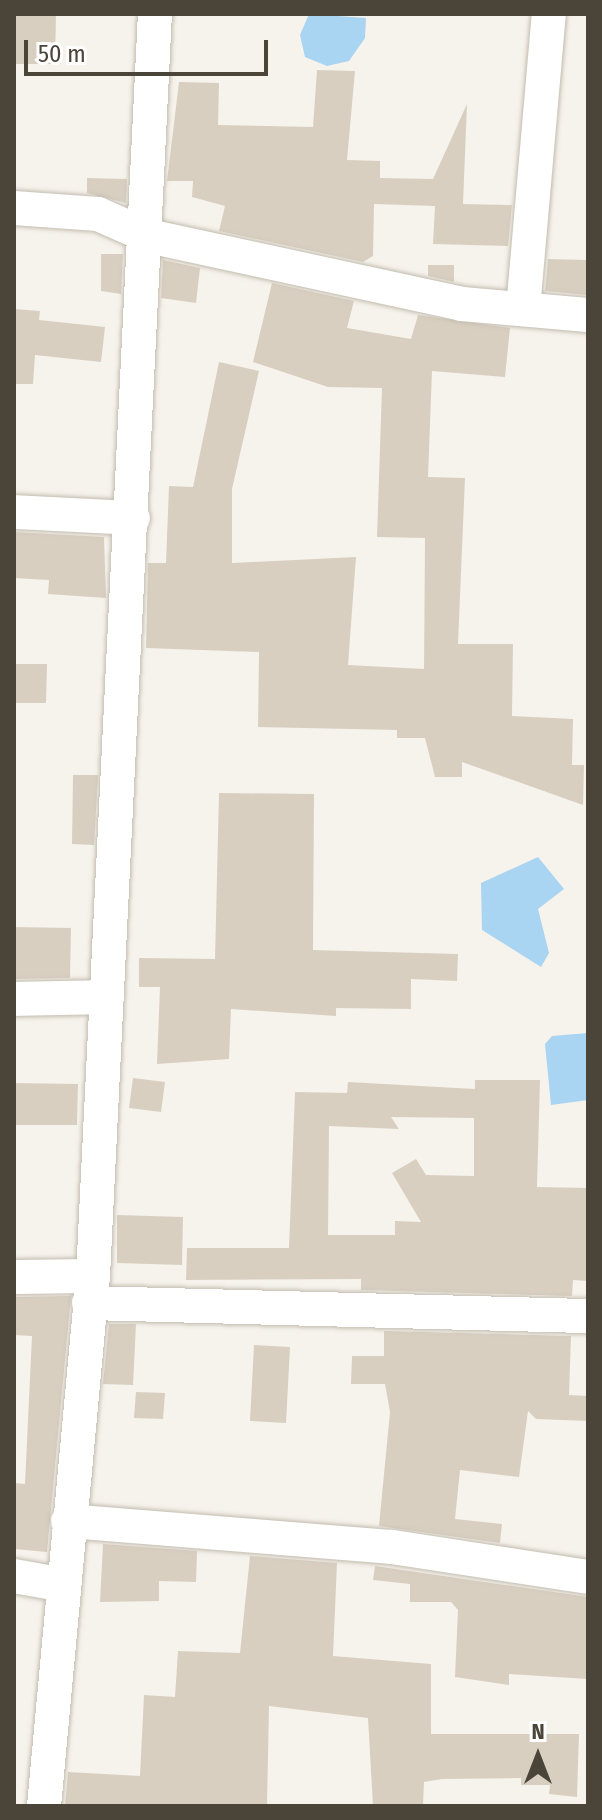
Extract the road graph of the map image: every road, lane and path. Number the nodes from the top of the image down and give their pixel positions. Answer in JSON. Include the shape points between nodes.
{"nodes":[{"id":1,"x":155,"y":14,"type":"edge"},
{"id":2,"x":549,"y":14,"type":"edge"},
{"id":3,"x":14,"y":208,"type":"edge"},
{"id":4,"x":148,"y":236,"type":"junction"},
{"id":5,"x":523,"y":309,"type":"junction"},
{"id":6,"x":588,"y":315,"type":"edge"},
{"id":7,"x":14,"y":512,"type":"edge"},
{"id":8,"x":133,"y":518,"type":"junction"},
{"id":9,"x":107,"y":997,"type":"junction"},
{"id":10,"x":14,"y":999,"type":"edge"},
{"id":11,"x":14,"y":1277,"type":"edge"},
{"id":12,"x":91,"y":1290,"type":"junction"},
{"id":13,"x":588,"y":1316,"type":"edge"},
{"id":14,"x":68,"y":1521,"type":"junction"},
{"id":15,"x":14,"y":1576,"type":"edge"},
{"id":16,"x":588,"y":1577,"type":"edge"},
{"id":17,"x":64,"y":1585,"type":"junction"},
{"id":18,"x":44,"y":1806,"type":"edge"}],
"edges":[{"from":1,"to":4,"type":"street"},
{"from":2,"to":5,"type":"street"},
{"from":3,"to":4,"type":"street","via":[[98,214]]},
{"from":4,"to":5,"type":"street","via":[[462,304]]},
{"from":4,"to":8,"type":"street"},
{"from":5,"to":6,"type":"street"},
{"from":7,"to":8,"type":"street"},
{"from":8,"to":9,"type":"street"},
{"from":9,"to":10,"type":"street"},
{"from":9,"to":12,"type":"street"},
{"from":11,"to":12,"type":"street"},
{"from":12,"to":13,"type":"street"},
{"from":12,"to":14,"type":"street"},
{"from":14,"to":16,"type":"street","via":[[392,1547]]},
{"from":14,"to":17,"type":"street"},
{"from":15,"to":17,"type":"street"},
{"from":17,"to":18,"type":"street"}]}
